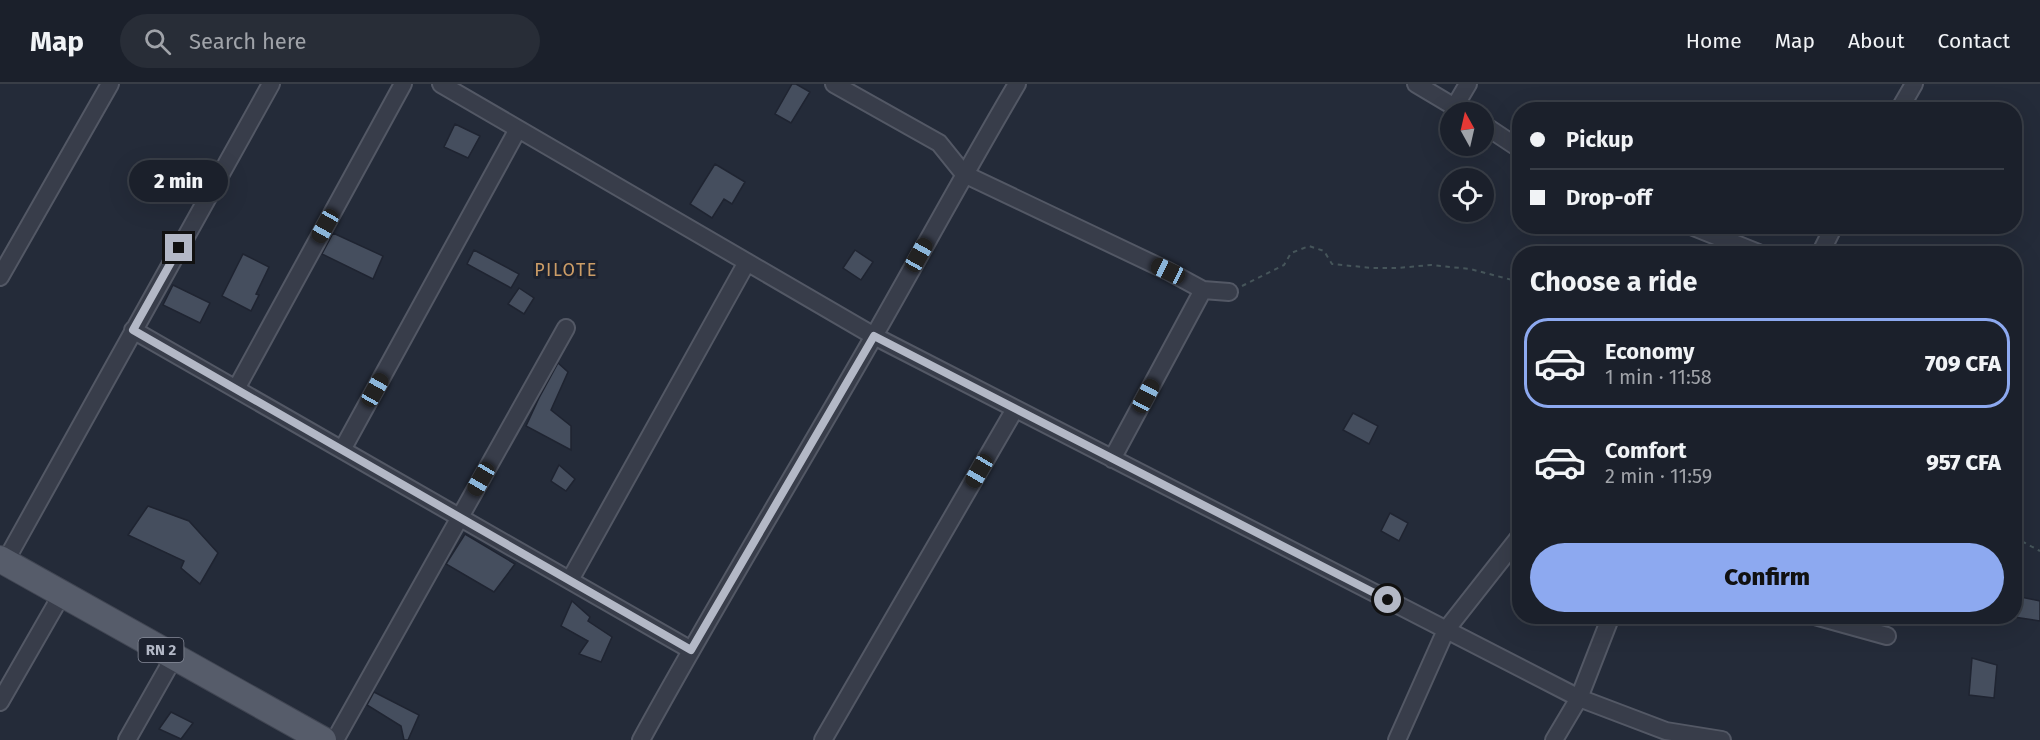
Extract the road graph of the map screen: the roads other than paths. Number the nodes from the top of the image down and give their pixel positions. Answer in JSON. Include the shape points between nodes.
{"nodes":[{"id":1,"x":110,"y":84,"type":"edge"},
{"id":2,"x":271,"y":84,"type":"edge"},
{"id":3,"x":403,"y":84,"type":"edge"},
{"id":4,"x":441,"y":84,"type":"edge"},
{"id":5,"x":834,"y":84,"type":"edge"},
{"id":6,"x":1017,"y":84,"type":"edge"},
{"id":7,"x":1416,"y":84,"type":"edge"},
{"id":8,"x":1468,"y":84,"type":"edge"},
{"id":9,"x":1914,"y":84,"type":"edge"},
{"id":10,"x":1447,"y":102,"type":"edge"},
{"id":11,"x":1462,"y":102,"type":"edge"},
{"id":12,"x":1904,"y":102,"type":"edge"},
{"id":13,"x":518,"y":129,"type":"junction"},
{"id":14,"x":1494,"y":132,"type":"edge"},
{"id":15,"x":1512,"y":144,"type":"edge"},
{"id":16,"x":963,"y":174,"type":"junction"},
{"id":17,"x":1711,"y":234,"type":"edge"},
{"id":18,"x":1741,"y":246,"type":"edge"},
{"id":19,"x":747,"y":262,"type":"junction"},
{"id":20,"x":0,"y":277,"type":"edge"},
{"id":21,"x":1203,"y":290,"type":"junction"},
{"id":22,"x":1229,"y":292,"type":"road end"},
{"id":23,"x":566,"y":328,"type":"dead end"},
{"id":24,"x":133,"y":330,"type":"junction"},
{"id":25,"x":874,"y":336,"type":"junction"},
{"id":26,"x":236,"y":389,"type":"junction"},
{"id":27,"x":1015,"y":409,"type":"junction"},
{"id":28,"x":342,"y":450,"type":"junction"},
{"id":29,"x":1112,"y":459,"type":"junction"},
{"id":30,"x":460,"y":517,"type":"junction"},
{"id":31,"x":1512,"y":546,"type":"edge"},
{"id":32,"x":3,"y":560,"type":"edge"},
{"id":33,"x":570,"y":580,"type":"junction"},
{"id":34,"x":62,"y":594,"type":"junction"},
{"id":35,"x":1608,"y":624,"type":"edge"},
{"id":36,"x":1844,"y":624,"type":"edge"},
{"id":37,"x":1446,"y":630,"type":"junction"},
{"id":38,"x":1887,"y":636,"type":"dead end"},
{"id":39,"x":691,"y":650,"type":"junction"},
{"id":40,"x":174,"y":657,"type":"junction"},
{"id":41,"x":1579,"y":698,"type":"junction"},
{"id":42,"x":0,"y":702,"type":"edge"},
{"id":43,"x":291,"y":732,"type":"edge"},
{"id":44,"x":127,"y":740,"type":"edge"},
{"id":45,"x":323,"y":740,"type":"edge"},
{"id":46,"x":335,"y":740,"type":"edge"},
{"id":47,"x":641,"y":740,"type":"edge"},
{"id":48,"x":824,"y":740,"type":"edge"},
{"id":49,"x":1397,"y":740,"type":"edge"},
{"id":50,"x":1554,"y":740,"type":"edge"},
{"id":51,"x":1722,"y":740,"type":"edge"}],
"edges":[{"from":1,"to":20,"type":"street"},
{"from":2,"to":24,"type":"street"},
{"from":3,"to":26,"type":"street"},
{"from":4,"to":13,"type":"street"},
{"from":5,"to":16,"type":"street","via":[[939,143]]},
{"from":6,"to":16,"type":"street"},
{"from":7,"to":10,"type":"street"},
{"from":8,"to":11,"type":"street"},
{"from":9,"to":12,"type":"street"},
{"from":13,"to":19,"type":"street"},
{"from":13,"to":28,"type":"street"},
{"from":14,"to":15,"type":"street"},
{"from":16,"to":21,"type":"street"},
{"from":16,"to":25,"type":"street"},
{"from":17,"to":18,"type":"street"},
{"from":19,"to":25,"type":"street"},
{"from":19,"to":33,"type":"street"},
{"from":21,"to":22,"type":"street"},
{"from":21,"to":29,"type":"street"},
{"from":23,"to":30,"type":"street"},
{"from":24,"to":26,"type":"street"},
{"from":24,"to":32,"type":"street"},
{"from":25,"to":27,"type":"street"},
{"from":25,"to":39,"type":"street"},
{"from":26,"to":28,"type":"street"},
{"from":27,"to":29,"type":"street"},
{"from":27,"to":48,"type":"street"},
{"from":28,"to":30,"type":"street"},
{"from":29,"to":37,"type":"street"},
{"from":30,"to":33,"type":"street"},
{"from":30,"to":46,"type":"street"},
{"from":31,"to":37,"type":"street"},
{"from":32,"to":34,"type":"main road","number":"RN 2"},
{"from":33,"to":39,"type":"street"},
{"from":34,"to":40,"type":"main road","number":"RN 2"},
{"from":34,"to":42,"type":"street"},
{"from":35,"to":41,"type":"street"},
{"from":36,"to":38,"type":"street"},
{"from":37,"to":41,"type":"street"},
{"from":37,"to":49,"type":"street"},
{"from":39,"to":47,"type":"street"},
{"from":40,"to":43,"type":"main road","number":"RN 2"},
{"from":40,"to":44,"type":"street"},
{"from":41,"to":50,"type":"street"},
{"from":41,"to":51,"type":"street","via":[[1666,730]]},
{"from":43,"to":45,"type":"main road","number":"RN 2"}]}
